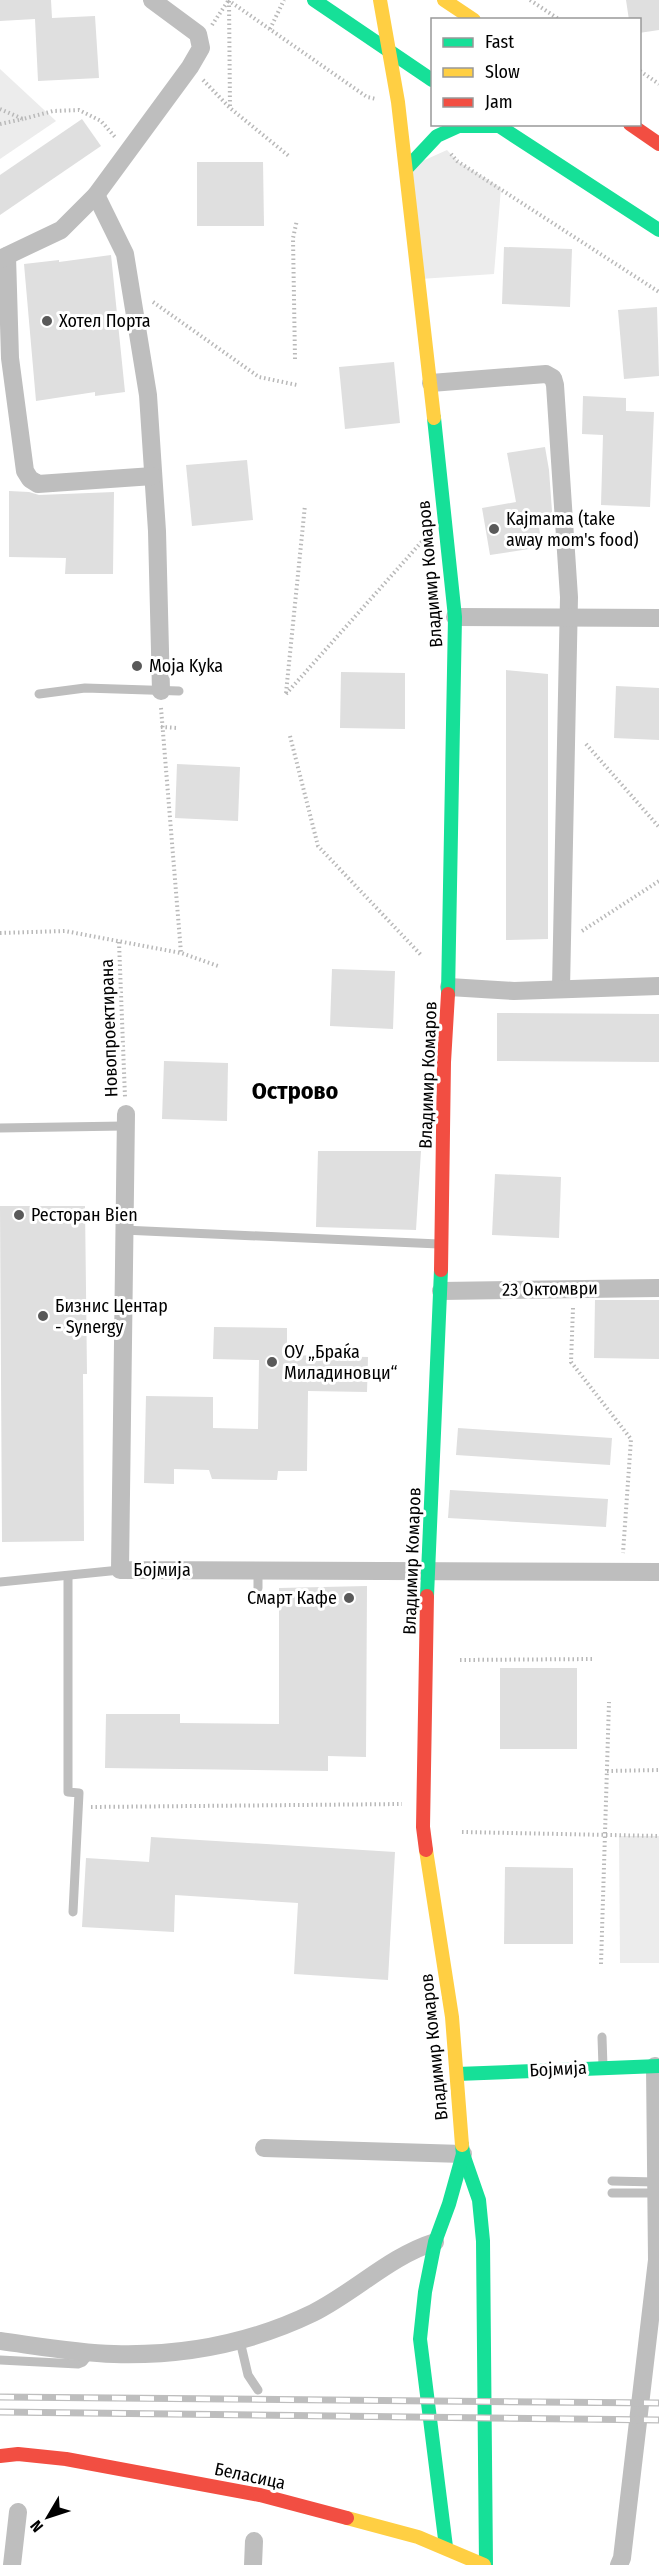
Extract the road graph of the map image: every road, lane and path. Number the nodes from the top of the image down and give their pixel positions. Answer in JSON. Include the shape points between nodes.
{"nodes":[{"id":1,"x":152,"y":0,"type":"edge"},
{"id":2,"x":228,"y":0,"type":"edge"},
{"id":3,"x":284,"y":0,"type":"edge"},
{"id":4,"x":314,"y":0,"type":"edge"},
{"id":5,"x":380,"y":0,"type":"edge"},
{"id":6,"x":444,"y":0,"type":"edge"},
{"id":7,"x":530,"y":0,"type":"edge"},
{"id":8,"x":471,"y":18,"type":"edge"},
{"id":9,"x":557,"y":18,"type":"edge"},
{"id":10,"x":270,"y":29,"type":"junction"},
{"id":11,"x":201,"y":41,"type":"junction"},
{"id":12,"x":389,"y":51,"type":"junction"},
{"id":13,"x":190,"y":67,"type":"junction"},
{"id":14,"x":641,"y":72,"type":"edge"},
{"id":15,"x":431,"y":79,"type":"edge"},
{"id":16,"x":659,"y":84,"type":"edge"},
{"id":17,"x":367,"y":98,"type":"dead end"},
{"id":18,"x":230,"y":108,"type":"junction"},
{"id":19,"x":0,"y":109,"type":"edge"},
{"id":20,"x":23,"y":119,"type":"junction"},
{"id":21,"x":0,"y":124,"type":"edge"},
{"id":22,"x":459,"y":126,"type":"edge"},
{"id":23,"x":499,"y":126,"type":"edge"},
{"id":24,"x":633,"y":126,"type":"edge"},
{"id":25,"x":437,"y":136,"type":"junction"},
{"id":26,"x":659,"y":144,"type":"edge"},
{"id":27,"x":127,"y":152,"type":"junction"},
{"id":28,"x":290,"y":157,"type":"dead end"},
{"id":29,"x":407,"y":168,"type":"junction"},
{"id":30,"x":96,"y":195,"type":"junction"},
{"id":31,"x":297,"y":220,"type":"dead end"},
{"id":32,"x":659,"y":230,"type":"edge"},
{"id":33,"x":4,"y":257,"type":"edge"},
{"id":34,"x":130,"y":286,"type":"junction"},
{"id":35,"x":659,"y":292,"type":"edge"},
{"id":36,"x":295,"y":359,"type":"dead end"},
{"id":37,"x":431,"y":383,"type":"junction"},
{"id":38,"x":297,"y":385,"type":"dead end"},
{"id":39,"x":153,"y":476,"type":"junction"},
{"id":40,"x":305,"y":505,"type":"dead end"},
{"id":41,"x":443,"y":518,"type":"junction"},
{"id":42,"x":455,"y":617,"type":"junction"},
{"id":43,"x":568,"y":617,"type":"junction"},
{"id":44,"x":659,"y":618,"type":"edge"},
{"id":45,"x":170,"y":691,"type":"junction"},
{"id":46,"x":39,"y":694,"type":"dead end"},
{"id":47,"x":566,"y":721,"type":"junction"},
{"id":48,"x":161,"y":728,"type":"junction"},
{"id":49,"x":178,"y":728,"type":"dead end"},
{"id":50,"x":290,"y":736,"type":"dead end"},
{"id":51,"x":659,"y":827,"type":"edge"},
{"id":52,"x":659,"y":881,"type":"edge"},
{"id":53,"x":0,"y":933,"type":"edge"},
{"id":54,"x":119,"y":942,"type":"junction"},
{"id":55,"x":561,"y":945,"type":"junction"},
{"id":56,"x":181,"y":953,"type":"junction"},
{"id":57,"x":422,"y":955,"type":"dead end"},
{"id":58,"x":218,"y":966,"type":"dead end"},
{"id":59,"x":659,"y":986,"type":"edge"},
{"id":60,"x":449,"y":987,"type":"junction"},
{"id":61,"x":561,"y":989,"type":"junction"},
{"id":62,"x":125,"y":1120,"type":"junction"},
{"id":63,"x":0,"y":1128,"type":"edge"},
{"id":64,"x":123,"y":1230,"type":"junction"},
{"id":65,"x":441,"y":1244,"type":"junction"},
{"id":66,"x":574,"y":1288,"type":"junction"},
{"id":67,"x":659,"y":1288,"type":"edge"},
{"id":68,"x":441,"y":1291,"type":"junction"},
{"id":69,"x":120,"y":1570,"type":"junction"},
{"id":70,"x":429,"y":1570,"type":"junction"},
{"id":71,"x":622,"y":1572,"type":"junction"},
{"id":72,"x":659,"y":1572,"type":"edge"},
{"id":73,"x":68,"y":1576,"type":"junction"},
{"id":74,"x":0,"y":1582,"type":"edge"},
{"id":75,"x":595,"y":1659,"type":"dead end"},
{"id":76,"x":459,"y":1660,"type":"dead end"},
{"id":77,"x":609,"y":1702,"type":"dead end"},
{"id":78,"x":659,"y":1770,"type":"edge"},
{"id":79,"x":607,"y":1771,"type":"junction"},
{"id":80,"x":423,"y":1804,"type":"junction"},
{"id":81,"x":78,"y":1807,"type":"junction"},
{"id":82,"x":462,"y":1832,"type":"dead end"},
{"id":83,"x":605,"y":1835,"type":"junction"},
{"id":84,"x":659,"y":1836,"type":"edge"},
{"id":85,"x":73,"y":1912,"type":"dead end"},
{"id":86,"x":601,"y":1964,"type":"dead end"},
{"id":87,"x":602,"y":2037,"type":"dead end"},
{"id":88,"x":657,"y":2066,"type":"edge"},
{"id":89,"x":603,"y":2067,"type":"junction"},
{"id":90,"x":457,"y":2074,"type":"junction"},
{"id":91,"x":264,"y":2148,"type":"dead end"},
{"id":92,"x":463,"y":2154,"type":"junction"},
{"id":93,"x":612,"y":2181,"type":"dead end"},
{"id":94,"x":656,"y":2187,"type":"junction"},
{"id":95,"x":612,"y":2193,"type":"dead end"},
{"id":96,"x":435,"y":2242,"type":"junction"},
{"id":97,"x":0,"y":2341,"type":"edge"},
{"id":98,"x":240,"y":2341,"type":"junction"},
{"id":99,"x":91,"y":2352,"type":"junction"},
{"id":100,"x":0,"y":2360,"type":"edge"},
{"id":101,"x":258,"y":2390,"type":"dead end"},
{"id":102,"x":0,"y":2456,"type":"edge"},
{"id":103,"x":18,"y":2512,"type":"dead end"},
{"id":104,"x":254,"y":2541,"type":"dead end"},
{"id":105,"x":448,"y":2556,"type":"edge"},
{"id":106,"x":12,"y":2565,"type":"edge"},
{"id":107,"x":253,"y":2565,"type":"edge"},
{"id":108,"x":485,"y":2565,"type":"edge"},
{"id":109,"x":619,"y":2565,"type":"edge"}],
"edges":[{"from":1,"to":11,"type":"street","via":[[198,34]]},
{"from":2,"to":10,"type":"path"},
{"from":2,"to":11,"type":"path"},
{"from":2,"to":18,"type":"path"},
{"from":3,"to":10,"type":"path"},
{"from":4,"to":12,"type":"street"},
{"from":5,"to":12,"type":"street","name":"Владимир Комаров"},
{"from":6,"to":8,"type":"street"},
{"from":7,"to":9,"type":"path"},
{"from":10,"to":17,"type":"path"},
{"from":11,"to":13,"type":"street"},
{"from":12,"to":15,"type":"street"},
{"from":12,"to":29,"type":"street","name":"Владимир Комаров"},
{"from":13,"to":18,"type":"path"},
{"from":13,"to":27,"type":"street"},
{"from":14,"to":16,"type":"path"},
{"from":18,"to":28,"type":"path"},
{"from":19,"to":20,"type":"path"},
{"from":20,"to":21,"type":"path"},
{"from":20,"to":27,"type":"path","via":[[53,111],[79,110],[101,121]]},
{"from":22,"to":25,"type":"street"},
{"from":23,"to":32,"type":"street"},
{"from":24,"to":26,"type":"street"},
{"from":25,"to":29,"type":"street"},
{"from":25,"to":35,"type":"path","via":[[456,161]]},
{"from":27,"to":30,"type":"street"},
{"from":29,"to":37,"type":"street","name":"Владимир Комаров"},
{"from":30,"to":33,"type":"street","via":[[61,230]]},
{"from":30,"to":34,"type":"street","via":[[125,254]]},
{"from":31,"to":36,"type":"path","via":[[293,238]]},
{"from":33,"to":39,"type":"street","via":[[10,358],[25,471],[30,479],[38,484]]},
{"from":34,"to":38,"type":"path","via":[[259,377]]},
{"from":34,"to":39,"type":"street","via":[[148,395]]},
{"from":37,"to":41,"type":"street","name":"Владимир Комаров"},
{"from":37,"to":43,"type":"street","via":[[546,374],[552,378],[559,429]]},
{"from":39,"to":45,"type":"street"},
{"from":40,"to":41,"type":"path","via":[[286,694]]},
{"from":41,"to":42,"type":"street","name":"Владимир Комаров"},
{"from":42,"to":43,"type":"street"},
{"from":42,"to":60,"type":"street","name":"Владимир Комаров"},
{"from":43,"to":44,"type":"street"},
{"from":43,"to":47,"type":"street"},
{"from":45,"to":46,"type":"lane","via":[[85,688]]},
{"from":45,"to":48,"type":"path"},
{"from":47,"to":51,"type":"path"},
{"from":47,"to":55,"type":"street"},
{"from":48,"to":49,"type":"path"},
{"from":48,"to":56,"type":"path"},
{"from":50,"to":57,"type":"path","via":[[318,846]]},
{"from":52,"to":55,"type":"path"},
{"from":53,"to":54,"type":"path","via":[[65,931]]},
{"from":54,"to":56,"type":"path"},
{"from":54,"to":62,"type":"path","name":"Новопроектирана"},
{"from":55,"to":61,"type":"street"},
{"from":56,"to":58,"type":"path"},
{"from":59,"to":61,"type":"street"},
{"from":60,"to":61,"type":"street","via":[[514,992]]},
{"from":60,"to":65,"type":"street","name":"Владимир Комаров"},
{"from":62,"to":63,"type":"lane"},
{"from":62,"to":64,"type":"street","name":"Бојмија"},
{"from":64,"to":65,"type":"lane"},
{"from":64,"to":69,"type":"street","name":"Бојмија"},
{"from":65,"to":68,"type":"street","name":"Владимир Комаров"},
{"from":66,"to":67,"type":"street","name":"23 Октомври"},
{"from":66,"to":68,"type":"street","name":"23 Октомври"},
{"from":66,"to":71,"type":"path","via":[[571,1362],[631,1439]]},
{"from":68,"to":70,"type":"street","name":"Владимир Комаров"},
{"from":69,"to":70,"type":"street","name":"Бојмија","via":[[258,1579]]},
{"from":69,"to":73,"type":"lane"},
{"from":70,"to":71,"type":"street","name":"Бојмија"},
{"from":70,"to":80,"type":"street","name":"Владимир Комаров"},
{"from":71,"to":72,"type":"street","name":"Бојмија"},
{"from":73,"to":74,"type":"lane"},
{"from":73,"to":81,"type":"lane","via":[[68,1792],[79,1793]]},
{"from":75,"to":76,"type":"path"},
{"from":77,"to":79,"type":"path"},
{"from":78,"to":79,"type":"path"},
{"from":79,"to":83,"type":"path"},
{"from":80,"to":81,"type":"path"},
{"from":80,"to":90,"type":"street","name":"Владимир Комаров"},
{"from":81,"to":85,"type":"lane"},
{"from":82,"to":83,"type":"path"},
{"from":83,"to":84,"type":"path"},
{"from":83,"to":86,"type":"path"},
{"from":87,"to":89,"type":"lane"},
{"from":88,"to":89,"type":"street","name":"Бојмија"},
{"from":88,"to":94,"type":"street"},
{"from":89,"to":90,"type":"street","name":"Бојмија"},
{"from":90,"to":92,"type":"street","name":"Владимир Комаров"},
{"from":91,"to":92,"type":"street"},
{"from":92,"to":96,"type":"street","name":"Владимир Комаров"},
{"from":92,"to":108,"type":"street","name":"Владимир Комаров","via":[[479,2200],[483,2241]]},
{"from":93,"to":94,"type":"lane"},
{"from":94,"to":95,"type":"lane"},
{"from":94,"to":109,"type":"street","via":[[657,2260]]},
{"from":96,"to":98,"type":"street","via":[[414,2248],[313,2313]]},
{"from":96,"to":105,"type":"street","name":"Владимир Комаров","via":[[420,2339]]},
{"from":97,"to":99,"type":"street"},
{"from":98,"to":99,"type":"street","via":[[169,2354]]},
{"from":98,"to":101,"type":"lane","via":[[248,2375]]},
{"from":99,"to":100,"type":"lane","via":[[78,2364]]},
{"from":102,"to":105,"type":"street","name":"Беласица","via":[[66,2459],[260,2495],[418,2536]]},
{"from":103,"to":106,"type":"street"},
{"from":104,"to":107,"type":"street"},
{"from":105,"to":108,"type":"street","name":"Беласица"}]}
